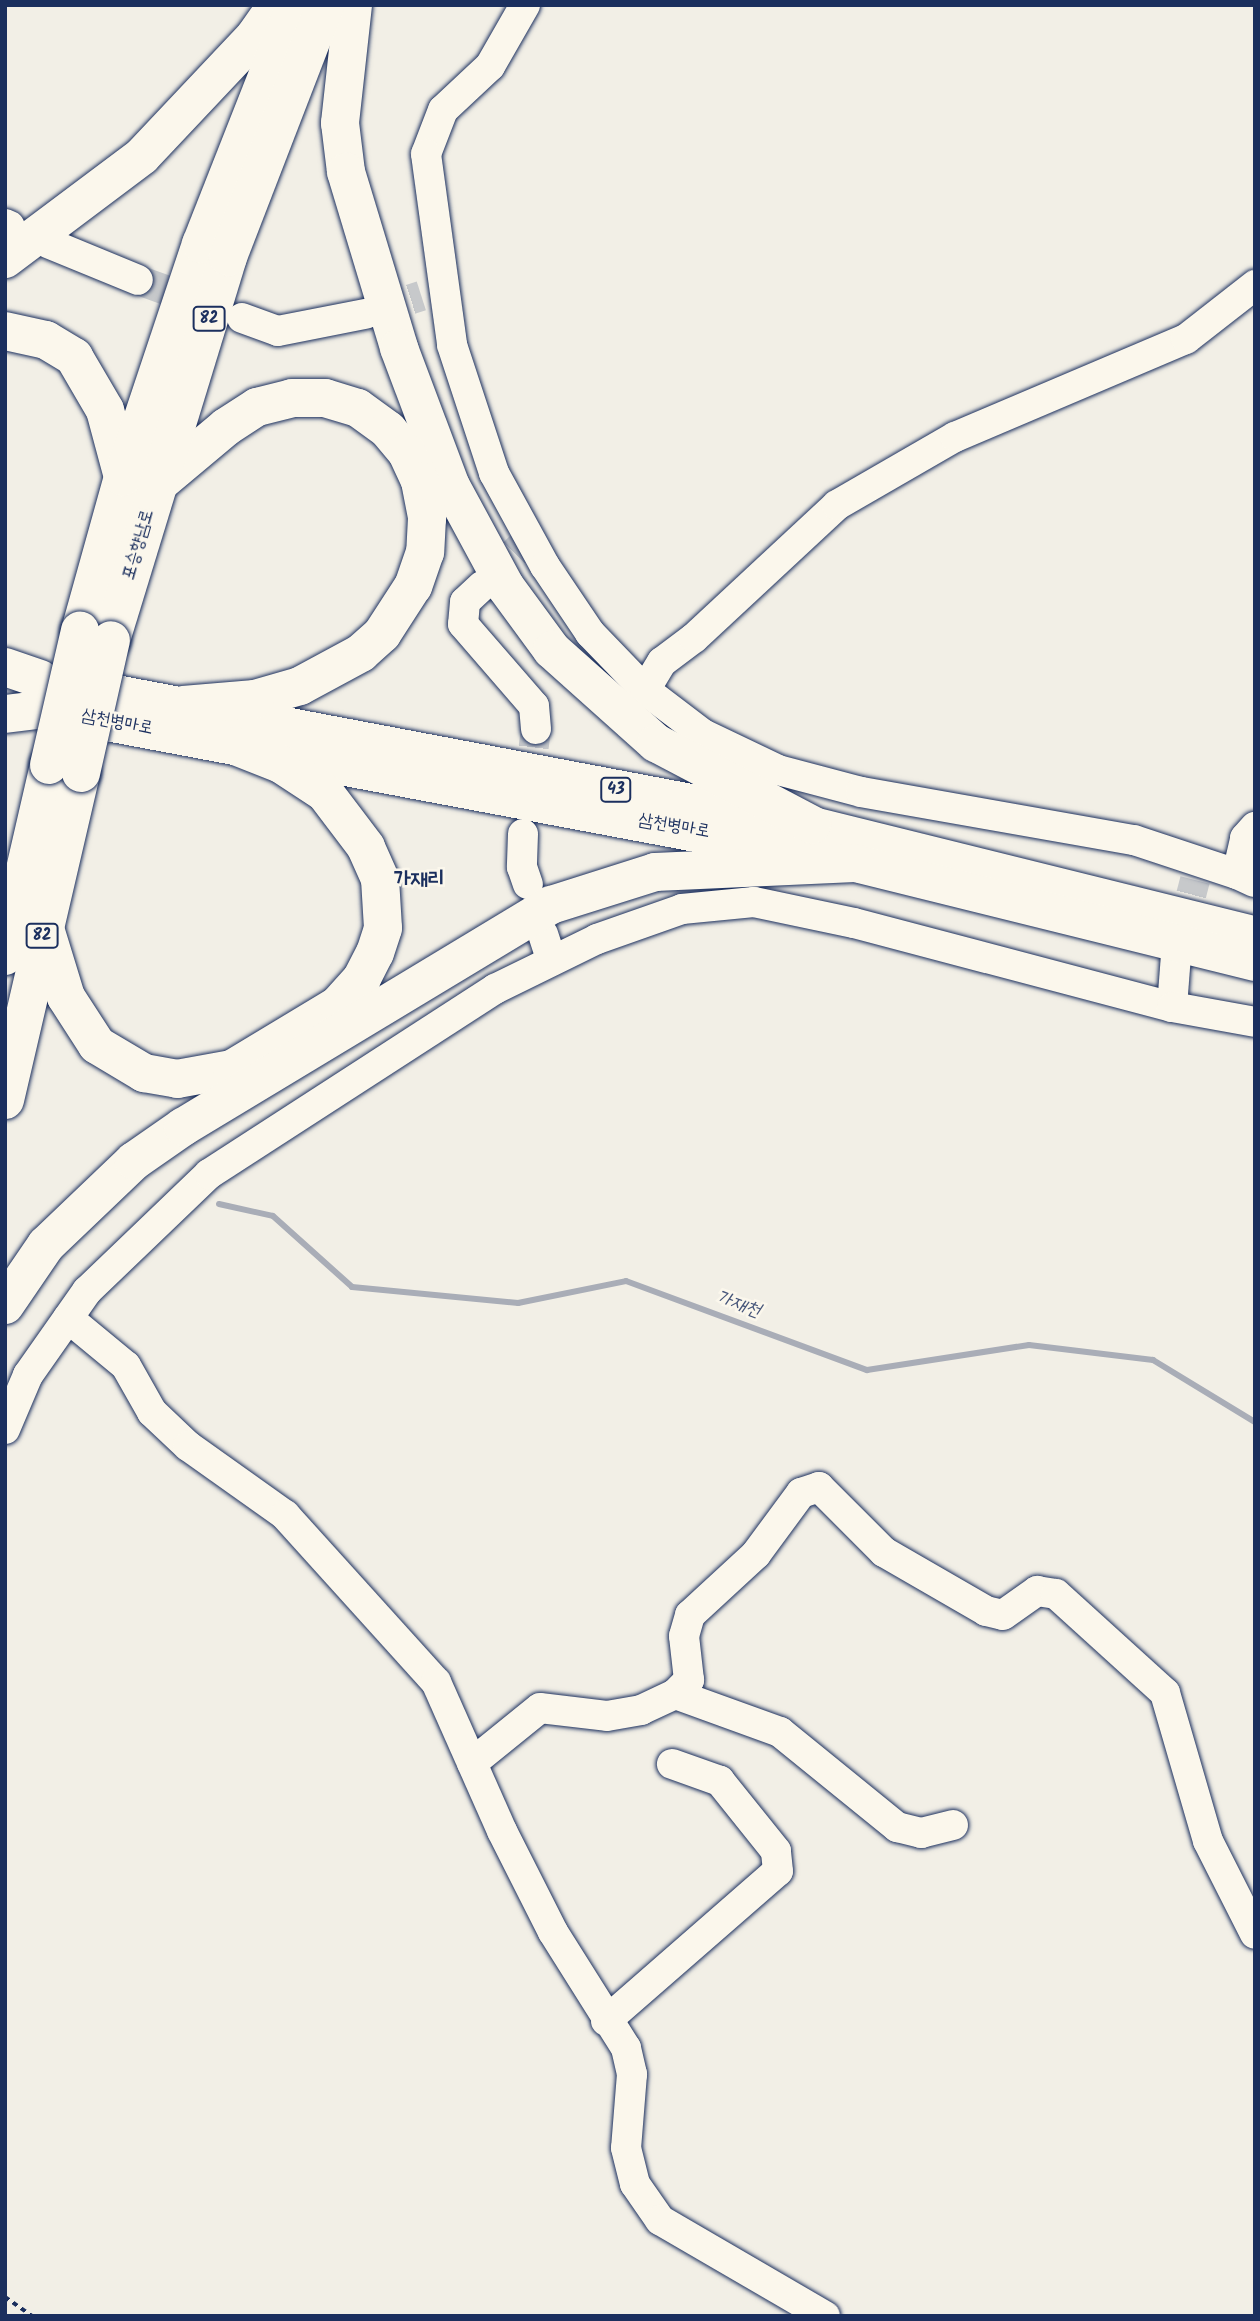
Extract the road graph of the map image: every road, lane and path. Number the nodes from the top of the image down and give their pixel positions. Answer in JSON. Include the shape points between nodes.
{"nodes":[{"id":1,"x":277,"y":5,"type":"edge"},
{"id":2,"x":295,"y":5,"type":"edge"},
{"id":3,"x":325,"y":5,"type":"edge"},
{"id":4,"x":353,"y":5,"type":"edge"},
{"id":5,"x":525,"y":5,"type":"edge"},
{"id":6,"x":7,"y":236,"type":"edge"},
{"id":7,"x":48,"y":243,"type":"dead end"},
{"id":8,"x":138,"y":280,"type":"tunnel mouth"},
{"id":9,"x":1255,"y":285,"type":"edge"},
{"id":10,"x":365,"y":314,"type":"tunnel mouth"},
{"id":11,"x":242,"y":318,"type":"dead end"},
{"id":12,"x":5,"y":331,"type":"edge"},
{"id":13,"x":140,"y":481,"type":"junction"},
{"id":14,"x":482,"y":586,"type":"tunnel mouth"},
{"id":15,"x":5,"y":667,"type":"edge"},
{"id":16,"x":30,"y":687,"type":"edge"},
{"id":17,"x":645,"y":690,"type":"junction"},
{"id":18,"x":5,"y":701,"type":"edge"},
{"id":19,"x":183,"y":705,"type":"junction"},
{"id":20,"x":5,"y":714,"type":"edge"},
{"id":21,"x":536,"y":729,"type":"tunnel mouth"},
{"id":22,"x":235,"y":746,"type":"junction"},
{"id":23,"x":812,"y":825,"type":"junction"},
{"id":24,"x":1255,"y":827,"type":"edge"},
{"id":25,"x":523,"y":834,"type":"dead end"},
{"id":26,"x":855,"y":863,"type":"junction"},
{"id":27,"x":1246,"y":878,"type":"edge"},
{"id":28,"x":528,"y":884,"type":"dead end"},
{"id":29,"x":21,"y":924,"type":"edge"},
{"id":30,"x":1255,"y":935,"type":"edge"},
{"id":31,"x":5,"y":956,"type":"edge"},
{"id":32,"x":1176,"y":956,"type":"tunnel mouth"},
{"id":33,"x":1255,"y":962,"type":"edge"},
{"id":34,"x":1172,"y":1007,"type":"junction"},
{"id":35,"x":1255,"y":1022,"type":"edge"},
{"id":36,"x":5,"y":1100,"type":"edge"},
{"id":37,"x":5,"y":1306,"type":"edge"},
{"id":38,"x":68,"y":1318,"type":"junction"},
{"id":39,"x":5,"y":1429,"type":"edge"},
{"id":40,"x":675,"y":1695,"type":"junction"},
{"id":41,"x":472,"y":1763,"type":"junction"},
{"id":42,"x":672,"y":1764,"type":"dead end"},
{"id":43,"x":953,"y":1825,"type":"dead end"},
{"id":44,"x":1255,"y":1934,"type":"edge"},
{"id":45,"x":606,"y":2021,"type":"junction"},
{"id":46,"x":5,"y":2297,"type":"edge"},
{"id":47,"x":32,"y":2316,"type":"edge"},
{"id":48,"x":825,"y":2316,"type":"edge"}],
"edges":[{"from":1,"to":6,"type":"highway","via":[[255,36],[142,156]]},
{"from":2,"to":13,"type":"highway","name":"포승향남로","number":"82","via":[[201,244]]},
{"from":3,"to":13,"type":"highway","name":"포승향남로","number":"82"},
{"from":4,"to":23,"type":"highway","via":[[341,123],[346,172],[400,348],[451,486],[505,586],[552,650],[656,743]]},
{"from":5,"to":17,"type":"street","via":[[490,65],[443,110],[426,154],[433,292],[494,473],[526,542],[590,633]]},
{"from":7,"to":8,"type":"street"},
{"from":9,"to":17,"type":"street","via":[[1186,339],[955,437],[836,505],[694,638],[662,662]]},
{"from":10,"to":11,"type":"street","via":[[278,331]]},
{"from":12,"to":13,"type":"highway","via":[[46,340],[74,357]]},
{"from":13,"to":19,"type":"highway","via":[[257,407],[292,398],[325,398],[358,408],[388,430],[407,453],[420,481],[427,518],[425,552],[413,586],[382,634],[361,653],[300,687],[255,699]]},
{"from":13,"to":29,"type":"highway","name":"포승향남로","number":"82","bridge":true},
{"from":14,"to":21,"type":"street","via":[[466,602],[463,624],[534,706]]},
{"from":15,"to":16,"type":"highway"},
{"from":16,"to":18,"type":"main road","name":"삼천병마로","number":"43"},
{"from":16,"to":19,"type":"main road","name":"삼천병마로","number":"43"},
{"from":16,"to":20,"type":"highway"},
{"from":16,"to":22,"type":"main road","name":"삼천병마로","number":"43"},
{"from":17,"to":27,"type":"street","via":[[703,734],[778,770],[861,792],[1134,840],[1196,870]]},
{"from":19,"to":23,"type":"main road","name":"삼천병마로","number":"43"},
{"from":22,"to":26,"type":"main road","name":"삼천병마로","number":"43"},
{"from":22,"to":29,"type":"highway","via":[[281,764],[325,793],[366,847],[380,879],[383,928],[375,953],[362,978],[338,1005],[232,1069],[177,1079],[144,1073],[97,1045]]},
{"from":23,"to":30,"type":"main road","name":"삼천병마로","number":"43"},
{"from":24,"to":27,"type":"street","via":[[1245,838]]},
{"from":25,"to":28,"type":"street","via":[[522,867]]},
{"from":26,"to":33,"type":"main road","name":"삼천병마로","number":"43"},
{"from":26,"to":37,"type":"highway","via":[[655,872],[551,905],[134,1161],[46,1245]]},
{"from":29,"to":31,"type":"highway","name":"포승향남로","number":"82"},
{"from":29,"to":36,"type":"highway","name":"포승향남로","number":"82"},
{"from":32,"to":34,"type":"street"},
{"from":34,"to":35,"type":"street"},
{"from":34,"to":38,"type":"street","via":[[854,923],[754,902],[682,909],[597,939],[548,947],[495,989],[209,1174],[87,1291]]},
{"from":38,"to":39,"type":"street","via":[[28,1376]]},
{"from":38,"to":41,"type":"street","via":[[126,1366],[152,1412],[188,1446],[285,1515],[416,1657],[436,1682]]},
{"from":40,"to":41,"type":"street","via":[[641,1710],[607,1716],[540,1708]]},
{"from":40,"to":43,"type":"street","via":[[780,1732],[897,1827],[921,1833]]},
{"from":40,"to":44,"type":"street","via":[[689,1680],[684,1636],[690,1615],[756,1554],[801,1493],[819,1488],[884,1552],[986,1611],[1003,1615],[1037,1591],[1056,1594],[1165,1693],[1208,1841]]},
{"from":41,"to":45,"type":"street","via":[[553,1932]]},
{"from":42,"to":45,"type":"street","via":[[720,1781],[776,1851],[778,1871]]},
{"from":45,"to":48,"type":"street","via":[[625,2048],[632,2074],[626,2148],[635,2184],[660,2220]]},
{"from":46,"to":47,"type":"path"}]}
